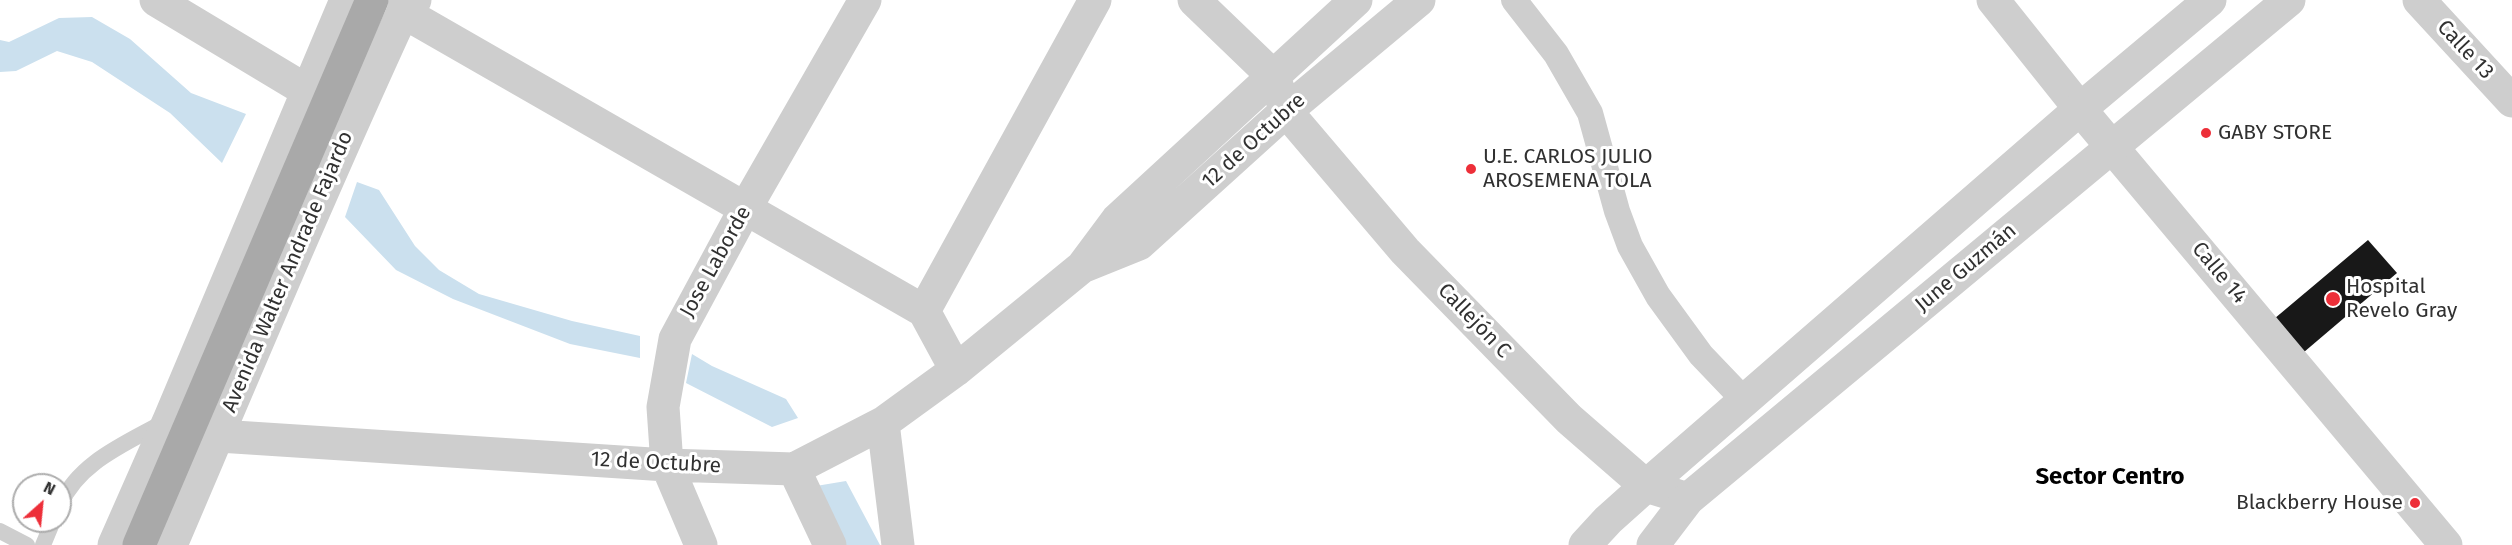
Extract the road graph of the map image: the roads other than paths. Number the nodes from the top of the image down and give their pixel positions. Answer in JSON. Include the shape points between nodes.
{"nodes":[{"id":1,"x":156,"y":0,"type":"edge"},
{"id":2,"x":346,"y":0,"type":"edge"},
{"id":3,"x":372,"y":0,"type":"edge"},
{"id":4,"x":865,"y":0,"type":"edge"},
{"id":5,"x":1095,"y":0,"type":"edge"},
{"id":6,"x":1194,"y":0,"type":"edge"},
{"id":7,"x":1356,"y":0,"type":"edge"},
{"id":8,"x":1419,"y":0,"type":"edge"},
{"id":9,"x":1514,"y":0,"type":"edge"},
{"id":10,"x":1993,"y":0,"type":"edge"},
{"id":11,"x":2210,"y":0,"type":"edge"},
{"id":12,"x":2289,"y":0,"type":"edge"},
{"id":13,"x":2419,"y":0,"type":"edge"},
{"id":14,"x":408,"y":4,"type":"edge"},
{"id":15,"x":1274,"y":77,"type":"junction"},
{"id":16,"x":309,"y":92,"type":"junction"},
{"id":17,"x":2512,"y":101,"type":"edge"},
{"id":18,"x":2080,"y":109,"type":"junction"},
{"id":19,"x":1286,"y":111,"type":"junction"},
{"id":20,"x":2113,"y":147,"type":"junction"},
{"id":21,"x":745,"y":209,"type":"junction"},
{"id":22,"x":1082,"y":267,"type":"junction"},
{"id":23,"x":924,"y":311,"type":"junction"},
{"id":24,"x":956,"y":370,"type":"junction"},
{"id":25,"x":1744,"y":400,"type":"junction"},
{"id":26,"x":170,"y":418,"type":"junction"},
{"id":27,"x":883,"y":423,"type":"junction"},
{"id":28,"x":219,"y":436,"type":"junction"},
{"id":29,"x":667,"y":465,"type":"junction"},
{"id":30,"x":794,"y":469,"type":"junction"},
{"id":31,"x":72,"y":484,"type":"edge"},
{"id":32,"x":1646,"y":486,"type":"junction"},
{"id":33,"x":1688,"y":499,"type":"junction"},
{"id":34,"x":0,"y":531,"type":"edge"},
{"id":35,"x":181,"y":537,"type":"edge"},
{"id":36,"x":27,"y":545,"type":"edge"},
{"id":37,"x":114,"y":545,"type":"edge"},
{"id":38,"x":139,"y":545,"type":"edge"},
{"id":39,"x":701,"y":545,"type":"edge"},
{"id":40,"x":830,"y":545,"type":"edge"},
{"id":41,"x":898,"y":545,"type":"edge"},
{"id":42,"x":1585,"y":545,"type":"edge"},
{"id":43,"x":1653,"y":545,"type":"edge"},
{"id":44,"x":2446,"y":545,"type":"edge"}],
"edges":[{"from":1,"to":16,"type":"street"},
{"from":2,"to":16,"type":"street"},
{"from":3,"to":38,"type":"main road","name":"Avenida Walter Andrade Fajardo","bridge":true},
{"from":4,"to":21,"type":"street","name":"Jose Laborde"},
{"from":5,"to":23,"type":"street"},
{"from":6,"to":15,"type":"street"},
{"from":7,"to":15,"type":"street","name":"12 de Octubre"},
{"from":8,"to":19,"type":"street","name":"12 de Octubre"},
{"from":9,"to":25,"type":"street","via":[[1556,54],[1590,113],[1623,229],[1658,296],[1701,355]]},
{"from":10,"to":18,"type":"street","name":"Calle 14"},
{"from":11,"to":18,"type":"street"},
{"from":12,"to":20,"type":"street","name":"June Guzmán"},
{"from":13,"to":17,"type":"street","name":"Calle 13"},
{"from":14,"to":21,"type":"street"},
{"from":14,"to":28,"type":"street","name":"Avenida Walter Andrade Fajardo","via":[[332,166]]},
{"from":15,"to":19,"type":"street"},
{"from":15,"to":22,"type":"street","name":"12 de Octubre","via":[[1118,220]]},
{"from":16,"to":26,"type":"street"},
{"from":18,"to":20,"type":"street","name":"Calle 14"},
{"from":18,"to":25,"type":"street"},
{"from":19,"to":22,"type":"street","name":"12 de Octubre","via":[[1139,244]]},
{"from":19,"to":32,"type":"street","name":"Callejón C","via":[[1406,251],[1569,419]]},
{"from":20,"to":33,"type":"street","name":"June Guzmán"},
{"from":20,"to":44,"type":"street","name":"Calle 14"},
{"from":21,"to":23,"type":"street"},
{"from":21,"to":29,"type":"street","name":"Jose Laborde","via":[[675,339],[663,407]]},
{"from":22,"to":24,"type":"street","name":"12 de Octubre"},
{"from":23,"to":24,"type":"street"},
{"from":24,"to":27,"type":"street","name":"12 de Octubre"},
{"from":25,"to":32,"type":"street"},
{"from":26,"to":28,"type":"street","name":"12 de Octubre"},
{"from":26,"to":31,"type":"lane","via":[[86,467]]},
{"from":26,"to":37,"type":"street"},
{"from":27,"to":30,"type":"street","name":"12 de Octubre"},
{"from":27,"to":41,"type":"street"},
{"from":28,"to":29,"type":"street","name":"12 de Octubre"},
{"from":28,"to":35,"type":"street","name":"Avenida Walter Andrade Fajardo"},
{"from":29,"to":30,"type":"street","name":"12 de Octubre"},
{"from":29,"to":39,"type":"street","name":"Jose Laborde"},
{"from":30,"to":40,"type":"street"},
{"from":32,"to":33,"type":"street","name":"Callejón C"},
{"from":32,"to":42,"type":"street"},
{"from":33,"to":43,"type":"street","name":"June Guzmán"},
{"from":34,"to":36,"type":"lane"}]}
